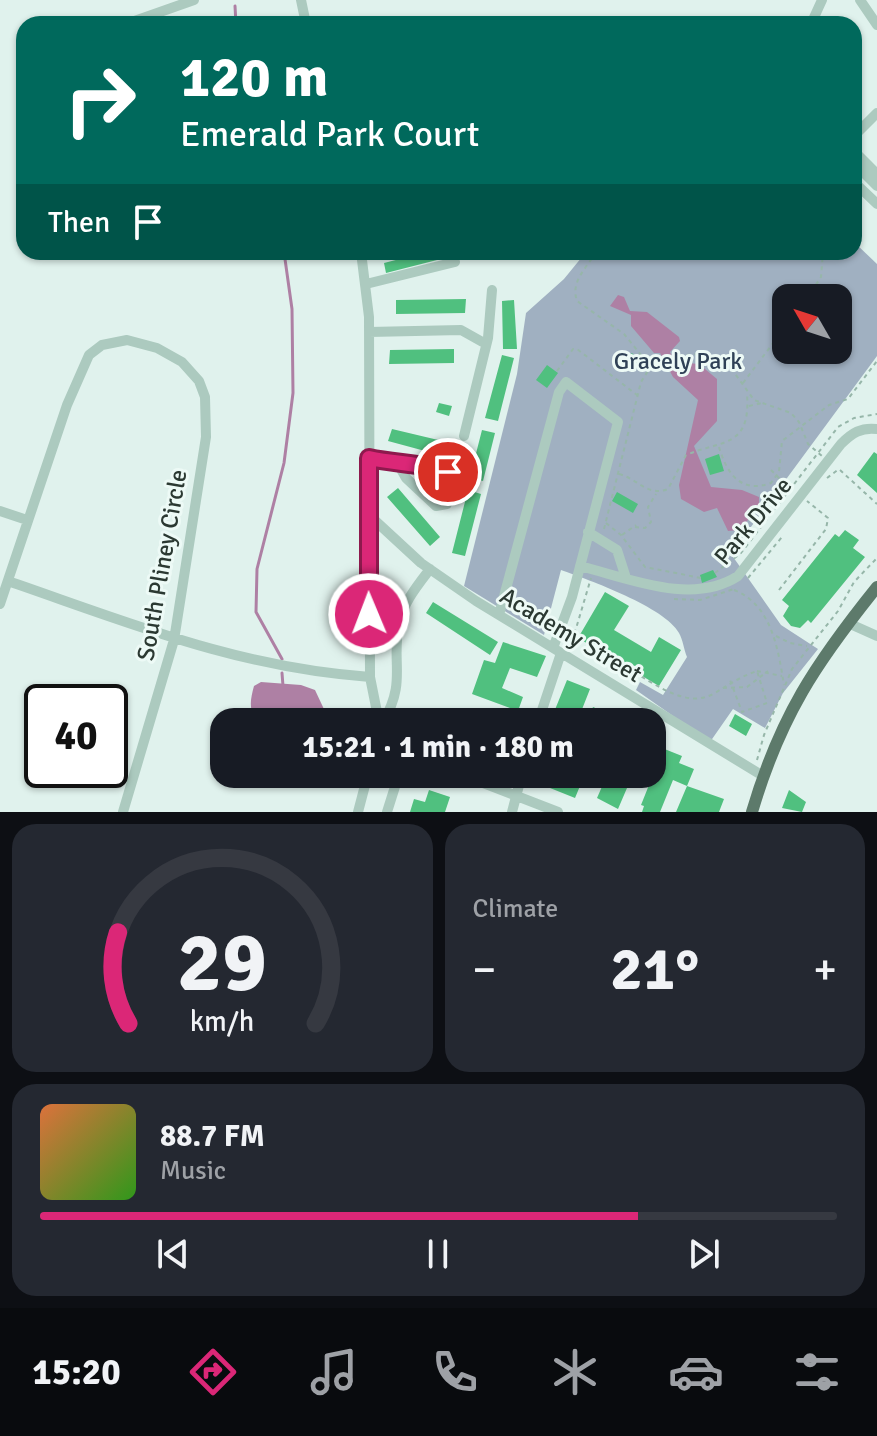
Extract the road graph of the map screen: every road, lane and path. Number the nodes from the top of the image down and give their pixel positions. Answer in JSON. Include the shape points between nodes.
{"nodes":[{"id":1,"x":194,"y":0,"type":"edge"},
{"id":2,"x":860,"y":0,"type":"edge"},
{"id":3,"x":159,"y":16,"type":"edge"},
{"id":4,"x":877,"y":25,"type":"edge"},
{"id":5,"x":877,"y":113,"type":"edge"},
{"id":6,"x":862,"y":128,"type":"edge"},
{"id":7,"x":862,"y":159,"type":"edge"},
{"id":8,"x":862,"y":171,"type":"edge"},
{"id":9,"x":877,"y":174,"type":"edge"},
{"id":10,"x":877,"y":186,"type":"edge"},
{"id":11,"x":862,"y":190,"type":"edge"},
{"id":12,"x":877,"y":204,"type":"edge"},
{"id":13,"x":362,"y":260,"type":"edge"},
{"id":14,"x":590,"y":260,"type":"edge"},
{"id":15,"x":822,"y":260,"type":"edge"},
{"id":16,"x":455,"y":262,"type":"dead end"},
{"id":17,"x":366,"y":284,"type":"junction"},
{"id":18,"x":816,"y":284,"type":"edge"},
{"id":19,"x":492,"y":290,"type":"dead end"},
{"id":20,"x":369,"y":332,"type":"junction"},
{"id":21,"x":486,"y":344,"type":"junction"},
{"id":22,"x":772,"y":344,"type":"edge"},
{"id":23,"x":640,"y":354,"type":"junction"},
{"id":24,"x":636,"y":357,"type":"dead end"},
{"id":25,"x":877,"y":361,"type":"edge"},
{"id":26,"x":651,"y":366,"type":"junction"},
{"id":27,"x":557,"y":371,"type":"dead end"},
{"id":28,"x":742,"y":384,"type":"junction"},
{"id":29,"x":747,"y":391,"type":"junction"},
{"id":30,"x":638,"y":396,"type":"junction"},
{"id":31,"x":764,"y":403,"type":"junction"},
{"id":32,"x":748,"y":406,"type":"junction"},
{"id":33,"x":877,"y":414,"type":"edge"},
{"id":34,"x":803,"y":428,"type":"junction"},
{"id":35,"x":877,"y":429,"type":"edge"},
{"id":36,"x":464,"y":436,"type":"dead end"},
{"id":37,"x":719,"y":447,"type":"junction"},
{"id":38,"x":817,"y":453,"type":"junction"},
{"id":39,"x":824,"y":457,"type":"dead end"},
{"id":40,"x":369,"y":458,"type":"junction"},
{"id":41,"x":398,"y":464,"type":"junction"},
{"id":42,"x":832,"y":464,"type":"dead end"},
{"id":43,"x":839,"y":469,"type":"junction"},
{"id":44,"x":771,"y":470,"type":"dead end"},
{"id":45,"x":618,"y":473,"type":"junction"},
{"id":46,"x":776,"y":478,"type":"junction"},
{"id":47,"x":790,"y":488,"type":"junction"},
{"id":48,"x":818,"y":489,"type":"dead end"},
{"id":49,"x":657,"y":492,"type":"junction"},
{"id":50,"x":796,"y":494,"type":"dead end"},
{"id":51,"x":813,"y":495,"type":"dead end"},
{"id":52,"x":806,"y":501,"type":"junction"},
{"id":53,"x":877,"y":504,"type":"edge"},
{"id":54,"x":803,"y":509,"type":"dead end"},
{"id":55,"x":0,"y":511,"type":"edge"},
{"id":56,"x":369,"y":515,"type":"junction"},
{"id":57,"x":27,"y":520,"type":"junction"},
{"id":58,"x":605,"y":523,"type":"junction"},
{"id":59,"x":588,"y":532,"type":"junction"},
{"id":60,"x":621,"y":535,"type":"junction"},
{"id":61,"x":782,"y":537,"type":"dead end"},
{"id":62,"x":601,"y":539,"type":"junction"},
{"id":63,"x":877,"y":558,"type":"edge"},
{"id":64,"x":580,"y":566,"type":"junction"},
{"id":65,"x":430,"y":569,"type":"junction"},
{"id":66,"x":593,"y":569,"type":"junction"},
{"id":67,"x":715,"y":573,"type":"dead end"},
{"id":68,"x":626,"y":578,"type":"junction"},
{"id":69,"x":701,"y":578,"type":"dead end"},
{"id":70,"x":8,"y":581,"type":"junction"},
{"id":71,"x":877,"y":587,"type":"edge"},
{"id":72,"x":734,"y":589,"type":"junction"},
{"id":73,"x":779,"y":590,"type":"dead end"},
{"id":74,"x":674,"y":599,"type":"dead end"},
{"id":75,"x":0,"y":604,"type":"edge"},
{"id":76,"x":499,"y":615,"type":"junction"},
{"id":77,"x":848,"y":623,"type":"junction"},
{"id":78,"x":774,"y":635,"type":"junction"},
{"id":79,"x":877,"y":636,"type":"edge"},
{"id":80,"x":174,"y":640,"type":"junction"},
{"id":81,"x":808,"y":646,"type":"junction"},
{"id":82,"x":560,"y":648,"type":"junction"},
{"id":83,"x":757,"y":671,"type":"junction"},
{"id":84,"x":768,"y":671,"type":"junction"},
{"id":85,"x":783,"y":676,"type":"junction"},
{"id":86,"x":370,"y":677,"type":"junction"},
{"id":87,"x":730,"y":680,"type":"junction"},
{"id":88,"x":760,"y":681,"type":"junction"},
{"id":89,"x":632,"y":683,"type":"dead end"},
{"id":90,"x":785,"y":686,"type":"junction"},
{"id":91,"x":721,"y":688,"type":"junction"},
{"id":92,"x":734,"y":689,"type":"junction"},
{"id":93,"x":375,"y":708,"type":"edge"},
{"id":94,"x":388,"y":708,"type":"edge"},
{"id":95,"x":542,"y":708,"type":"edge"},
{"id":96,"x":757,"y":760,"type":"dead end"},
{"id":97,"x":763,"y":776,"type":"junction"},
{"id":98,"x":364,"y":788,"type":"edge"},
{"id":99,"x":395,"y":788,"type":"edge"},
{"id":100,"x":496,"y":788,"type":"edge"},
{"id":101,"x":518,"y":788,"type":"edge"},
{"id":102,"x":516,"y":796,"type":"junction"},
{"id":103,"x":123,"y":812,"type":"edge"},
{"id":104,"x":358,"y":812,"type":"edge"},
{"id":105,"x":387,"y":812,"type":"edge"},
{"id":106,"x":512,"y":812,"type":"edge"},
{"id":107,"x":558,"y":812,"type":"edge"},
{"id":108,"x":752,"y":812,"type":"edge"}],
"edges":[{"from":1,"to":3,"type":"street"},
{"from":2,"to":4,"type":"street"},
{"from":5,"to":6,"type":"street"},
{"from":7,"to":9,"type":"street"},
{"from":8,"to":10,"type":"street"},
{"from":11,"to":12,"type":"street"},
{"from":13,"to":17,"type":"street"},
{"from":14,"to":23,"type":"path","via":[[574,289],[577,301],[624,334]]},
{"from":15,"to":18,"type":"path"},
{"from":16,"to":17,"type":"street"},
{"from":17,"to":20,"type":"street"},
{"from":19,"to":21,"type":"street"},
{"from":20,"to":21,"type":"street","via":[[461,330]]},
{"from":20,"to":40,"type":"street"},
{"from":21,"to":36,"type":"street"},
{"from":22,"to":28,"type":"path"},
{"from":23,"to":24,"type":"path"},
{"from":23,"to":26,"type":"path"},
{"from":25,"to":34,"type":"path","via":[[848,399],[829,405]]},
{"from":26,"to":28,"type":"path","via":[[699,354],[733,371]]},
{"from":26,"to":30,"type":"path"},
{"from":27,"to":30,"type":"path","via":[[577,349]]},
{"from":28,"to":29,"type":"path"},
{"from":29,"to":31,"type":"path"},
{"from":29,"to":32,"type":"path"},
{"from":30,"to":45,"type":"path"},
{"from":31,"to":32,"type":"path"},
{"from":31,"to":34,"type":"path","via":[[791,413]]},
{"from":32,"to":37,"type":"path","via":[[739,434]]},
{"from":33,"to":38,"type":"path","via":[[838,427]]},
{"from":34,"to":38,"type":"path"},
{"from":34,"to":46,"type":"path","via":[[782,441]]},
{"from":35,"to":68,"type":"street","name":"Park Drive","via":[[867,427],[841,444],[738,576],[725,584],[685,590]]},
{"from":37,"to":46,"type":"path","via":[[727,471],[746,486],[766,485]]},
{"from":37,"to":49,"type":"path","via":[[686,455],[674,483]]},
{"from":38,"to":39,"type":"path"},
{"from":38,"to":47,"type":"path"},
{"from":40,"to":41,"type":"street"},
{"from":40,"to":56,"type":"street"},
{"from":41,"to":41,"type":"street","via":[[448,472],[453,481],[447,504],[436,506],[422,496]]},
{"from":42,"to":43,"type":"path"},
{"from":43,"to":48,"type":"path"},
{"from":43,"to":53,"type":"path"},
{"from":44,"to":46,"type":"path"},
{"from":45,"to":49,"type":"path"},
{"from":45,"to":58,"type":"path"},
{"from":46,"to":47,"type":"path"},
{"from":47,"to":50,"type":"path"},
{"from":47,"to":67,"type":"path","via":[[737,557]]},
{"from":49,"to":60,"type":"path","via":[[645,528],[635,526]]},
{"from":51,"to":52,"type":"path"},
{"from":52,"to":54,"type":"path"},
{"from":52,"to":73,"type":"path","via":[[828,518],[826,529]]},
{"from":55,"to":57,"type":"street"},
{"from":56,"to":65,"type":"street","name":"Academy Street"},
{"from":56,"to":86,"type":"street"},
{"from":57,"to":70,"type":"street"},
{"from":57,"to":80,"type":"street","name":"South Pliney Circle","via":[[89,355],[115,341],[153,346],[188,368],[207,404],[206,437]]},
{"from":58,"to":60,"type":"path"},
{"from":58,"to":62,"type":"path"},
{"from":59,"to":62,"type":"street"},
{"from":59,"to":64,"type":"street"},
{"from":59,"to":76,"type":"street","via":[[618,422],[566,382]]},
{"from":60,"to":69,"type":"path","via":[[645,567]]},
{"from":61,"to":72,"type":"path","via":[[752,576]]},
{"from":62,"to":68,"type":"street","via":[[617,550]]},
{"from":63,"to":81,"type":"path"},
{"from":64,"to":66,"type":"street","name":"Park Drive"},
{"from":64,"to":82,"type":"street"},
{"from":65,"to":76,"type":"street","name":"Academy Street"},
{"from":65,"to":94,"type":"street","via":[[408,599],[399,625],[398,688]]},
{"from":66,"to":68,"type":"street","name":"Park Drive"},
{"from":66,"to":82,"type":"path","via":[[578,629],[572,642]]},
{"from":70,"to":75,"type":"street"},
{"from":70,"to":80,"type":"street"},
{"from":71,"to":77,"type":"main road"},
{"from":72,"to":74,"type":"path","via":[[700,600]]},
{"from":72,"to":78,"type":"path","via":[[752,599]]},
{"from":76,"to":82,"type":"street","name":"Academy Street"},
{"from":77,"to":79,"type":"street"},
{"from":77,"to":97,"type":"main road","via":[[792,705]]},
{"from":78,"to":81,"type":"path"},
{"from":78,"to":85,"type":"path"},
{"from":80,"to":86,"type":"street","via":[[259,663]]},
{"from":80,"to":103,"type":"street","name":"South Pliney Circle"},
{"from":81,"to":90,"type":"path"},
{"from":82,"to":95,"type":"street"},
{"from":82,"to":97,"type":"street","name":"Academy Street"},
{"from":83,"to":84,"type":"path"},
{"from":83,"to":87,"type":"path"},
{"from":83,"to":88,"type":"path"},
{"from":84,"to":85,"type":"path"},
{"from":84,"to":88,"type":"path"},
{"from":85,"to":90,"type":"path"},
{"from":86,"to":93,"type":"street"},
{"from":87,"to":91,"type":"path"},
{"from":87,"to":92,"type":"path"},
{"from":88,"to":92,"type":"path"},
{"from":88,"to":92,"type":"path","via":[[767,703],[742,712]]},
{"from":89,"to":91,"type":"path","via":[[637,674],[686,697],[706,697]]},
{"from":90,"to":96,"type":"path"},
{"from":91,"to":92,"type":"path"},
{"from":97,"to":108,"type":"main road"},
{"from":98,"to":104,"type":"street"},
{"from":99,"to":105,"type":"street"},
{"from":100,"to":102,"type":"street"},
{"from":101,"to":102,"type":"street"},
{"from":102,"to":106,"type":"street"},
{"from":102,"to":107,"type":"street"}]}
